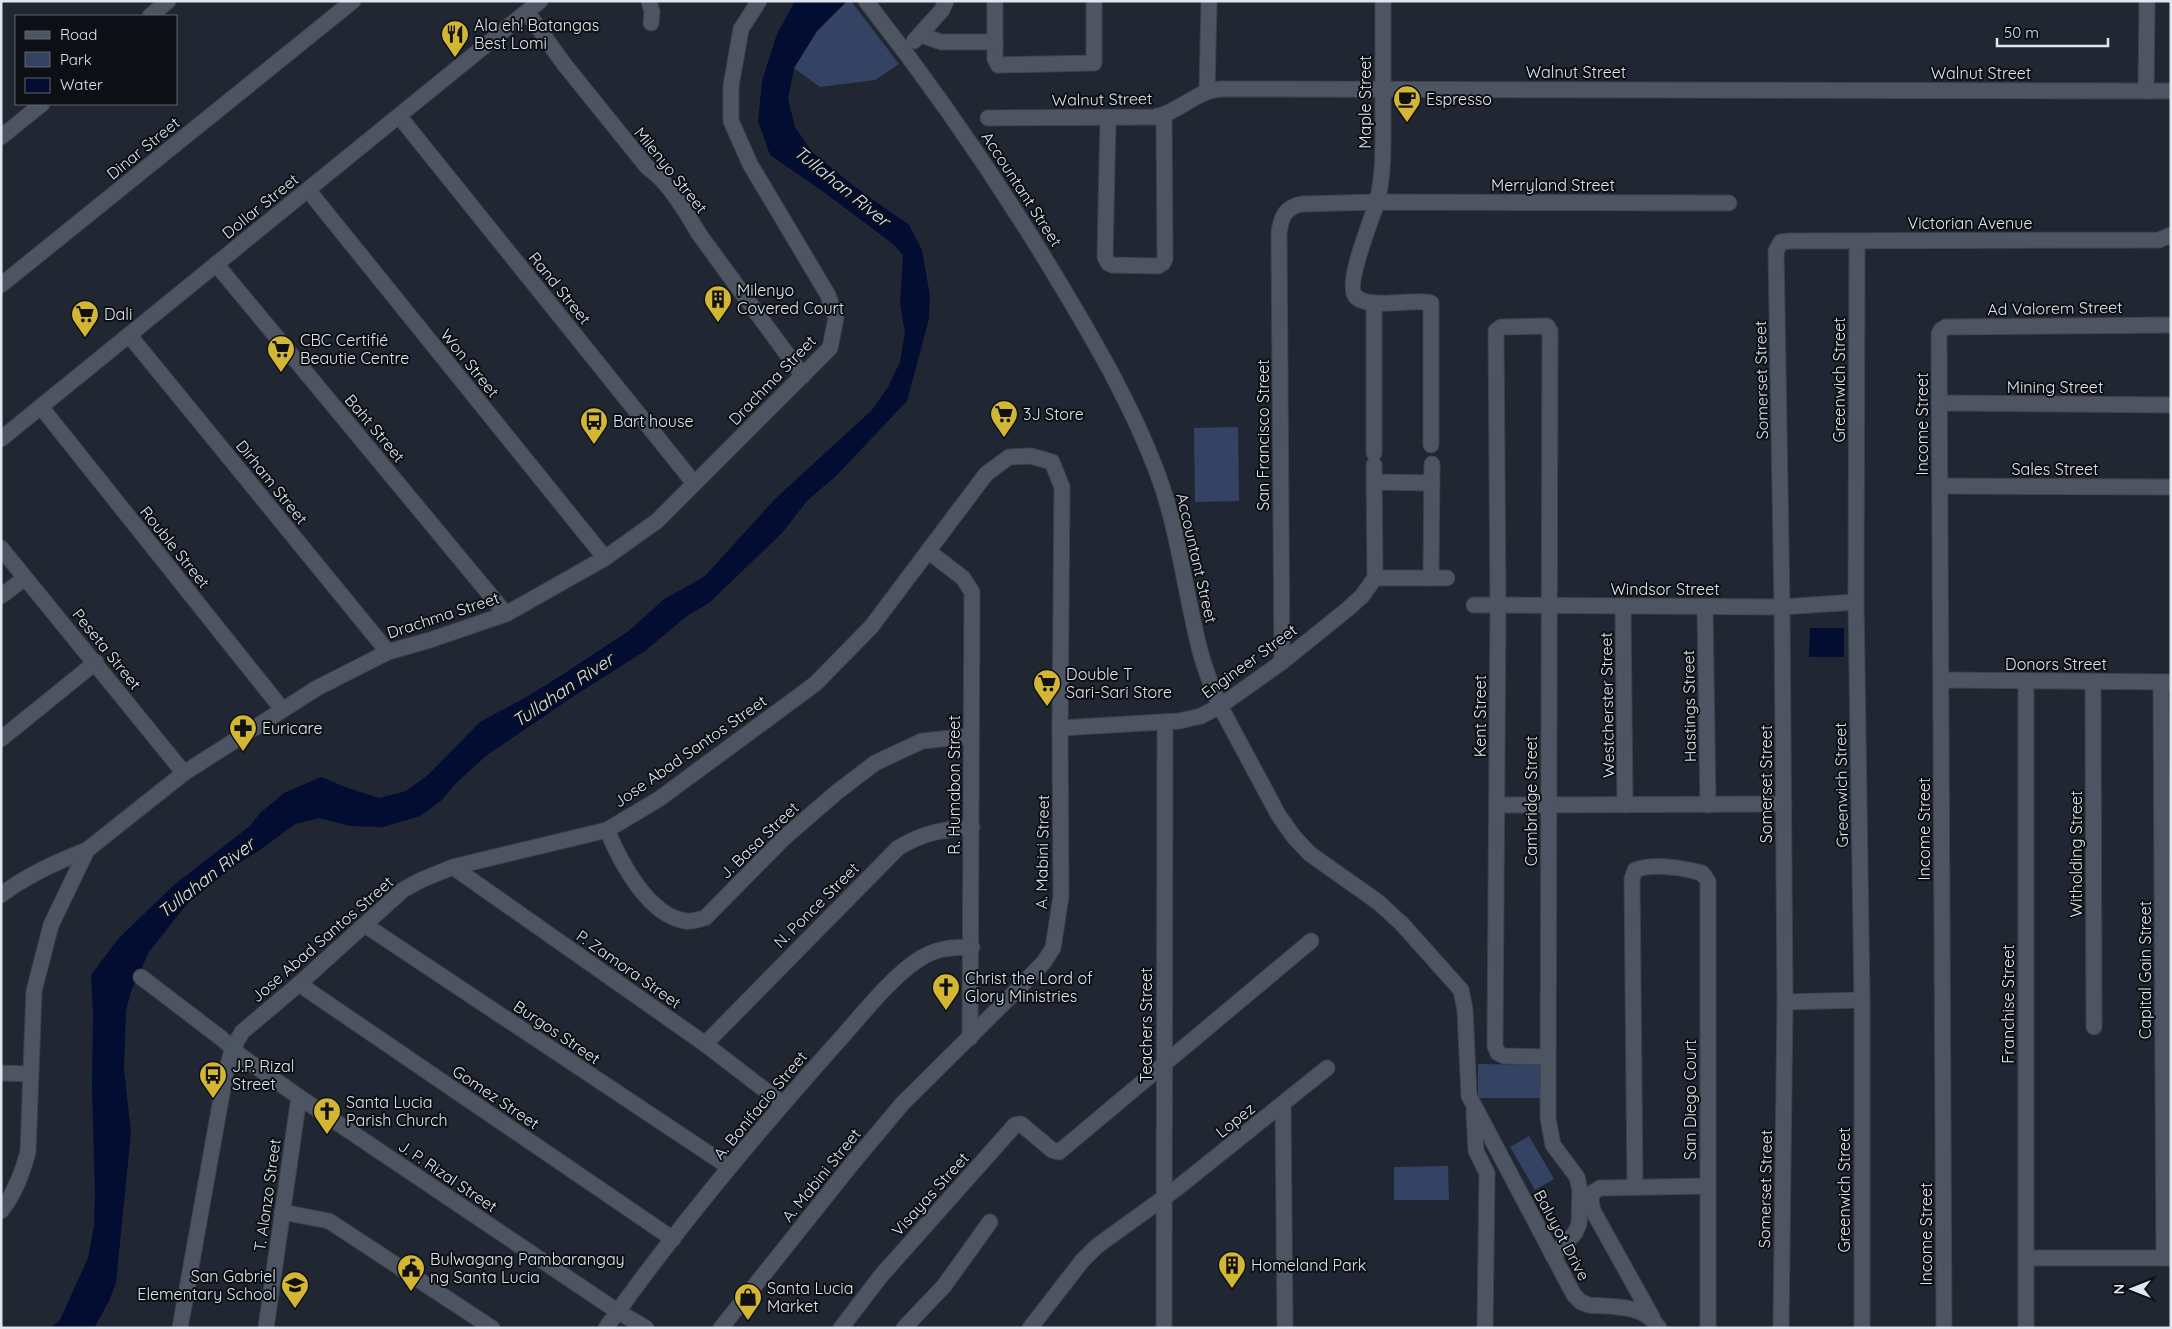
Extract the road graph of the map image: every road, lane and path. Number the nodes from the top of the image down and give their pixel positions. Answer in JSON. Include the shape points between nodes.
{"nodes":[{"id":1,"x":168,"y":1,"type":"edge"},
{"id":2,"x":353,"y":1,"type":"edge"},
{"id":3,"x":540,"y":1,"type":"edge"},
{"id":4,"x":649,"y":1,"type":"edge"},
{"id":5,"x":759,"y":1,"type":"edge"},
{"id":6,"x":866,"y":1,"type":"edge"},
{"id":7,"x":946,"y":1,"type":"edge"},
{"id":8,"x":995,"y":1,"type":"edge"},
{"id":9,"x":1094,"y":1,"type":"edge"},
{"id":10,"x":1208,"y":1,"type":"edge"},
{"id":11,"x":1383,"y":1,"type":"edge"},
{"id":12,"x":2147,"y":1,"type":"edge"},
{"id":13,"x":527,"y":12,"type":"junction"},
{"id":14,"x":151,"y":15,"type":"edge"},
{"id":15,"x":651,"y":23,"type":"dead end"},
{"id":16,"x":921,"y":35,"type":"junction"},
{"id":17,"x":995,"y":42,"type":"junction"},
{"id":18,"x":904,"y":50,"type":"junction"},
{"id":19,"x":1383,"y":90,"type":"junction"},
{"id":20,"x":2146,"y":90,"type":"junction"},
{"id":21,"x":1207,"y":91,"type":"junction"},
{"id":22,"x":2171,"y":91,"type":"edge"},
{"id":23,"x":41,"y":105,"type":"edge"},
{"id":24,"x":1164,"y":115,"type":"junction"},
{"id":25,"x":399,"y":116,"type":"junction"},
{"id":26,"x":988,"y":118,"type":"dead end"},
{"id":27,"x":1108,"y":118,"type":"junction"},
{"id":28,"x":1,"y":136,"type":"edge"},
{"id":29,"x":308,"y":190,"type":"junction"},
{"id":30,"x":1377,"y":202,"type":"junction"},
{"id":31,"x":1728,"y":203,"type":"dead end"},
{"id":32,"x":1288,"y":209,"type":"joint"},
{"id":33,"x":2167,"y":240,"type":"edge"},
{"id":34,"x":1781,"y":242,"type":"joint"},
{"id":35,"x":1857,"y":242,"type":"junction"},
{"id":36,"x":216,"y":264,"type":"junction"},
{"id":37,"x":1,"y":285,"type":"edge"},
{"id":38,"x":1374,"y":303,"type":"junction"},
{"id":39,"x":2171,"y":324,"type":"edge"},
{"id":40,"x":1498,"y":328,"type":"joint"},
{"id":41,"x":1941,"y":330,"type":"joint"},
{"id":42,"x":129,"y":335,"type":"junction"},
{"id":43,"x":803,"y":376,"type":"junction"},
{"id":44,"x":1939,"y":403,"type":"junction"},
{"id":45,"x":2171,"y":405,"type":"edge"},
{"id":46,"x":41,"y":407,"type":"junction"},
{"id":47,"x":1,"y":439,"type":"edge"},
{"id":48,"x":1431,"y":445,"type":"dead end"},
{"id":49,"x":1052,"y":462,"type":"joint"},
{"id":50,"x":1432,"y":464,"type":"dead end"},
{"id":51,"x":1374,"y":482,"type":"junction"},
{"id":52,"x":694,"y":483,"type":"junction"},
{"id":53,"x":1432,"y":483,"type":"junction"},
{"id":54,"x":1940,"y":486,"type":"junction"},
{"id":55,"x":2171,"y":487,"type":"edge"},
{"id":56,"x":1,"y":548,"type":"edge"},
{"id":57,"x":928,"y":551,"type":"junction"},
{"id":58,"x":605,"y":558,"type":"junction"},
{"id":59,"x":25,"y":578,"type":"junction"},
{"id":60,"x":1374,"y":578,"type":"junction"},
{"id":61,"x":1431,"y":578,"type":"junction"},
{"id":62,"x":1446,"y":578,"type":"dead end"},
{"id":63,"x":1,"y":596,"type":"edge"},
{"id":64,"x":1856,"y":602,"type":"junction"},
{"id":65,"x":1474,"y":605,"type":"dead end"},
{"id":66,"x":1498,"y":605,"type":"junction"},
{"id":67,"x":1548,"y":606,"type":"junction"},
{"id":68,"x":1623,"y":606,"type":"junction"},
{"id":69,"x":1705,"y":606,"type":"junction"},
{"id":70,"x":1782,"y":607,"type":"junction"},
{"id":71,"x":506,"y":614,"type":"junction"},
{"id":72,"x":388,"y":652,"type":"junction"},
{"id":73,"x":96,"y":662,"type":"junction"},
{"id":74,"x":1282,"y":662,"type":"junction"},
{"id":75,"x":1940,"y":680,"type":"junction"},
{"id":76,"x":2026,"y":681,"type":"junction"},
{"id":77,"x":2093,"y":681,"type":"junction"},
{"id":78,"x":2166,"y":682,"type":"edge"},
{"id":79,"x":1220,"y":706,"type":"junction"},
{"id":80,"x":282,"y":709,"type":"junction"},
{"id":81,"x":1165,"y":722,"type":"junction"},
{"id":82,"x":1060,"y":728,"type":"junction"},
{"id":83,"x":971,"y":736,"type":"junction"},
{"id":84,"x":1,"y":739,"type":"edge"},
{"id":85,"x":184,"y":773,"type":"junction"},
{"id":86,"x":1549,"y":804,"type":"junction"},
{"id":87,"x":1625,"y":804,"type":"junction"},
{"id":88,"x":1708,"y":804,"type":"junction"},
{"id":89,"x":1784,"y":804,"type":"junction"},
{"id":90,"x":1497,"y":805,"type":"junction"},
{"id":91,"x":972,"y":827,"type":"junction"},
{"id":92,"x":607,"y":830,"type":"junction"},
{"id":93,"x":87,"y":850,"type":"junction"},
{"id":94,"x":453,"y":867,"type":"junction"},
{"id":95,"x":1,"y":895,"type":"edge"},
{"id":96,"x":365,"y":925,"type":"junction"},
{"id":97,"x":1311,"y":941,"type":"dead end"},
{"id":98,"x":972,"y":946,"type":"junction"},
{"id":99,"x":141,"y":977,"type":"dead end"},
{"id":100,"x":299,"y":984,"type":"junction"},
{"id":101,"x":1862,"y":1000,"type":"junction"},
{"id":102,"x":1784,"y":1002,"type":"junction"},
{"id":103,"x":2094,"y":1027,"type":"dead end"},
{"id":104,"x":970,"y":1038,"type":"junction"},
{"id":105,"x":705,"y":1044,"type":"junction"},
{"id":106,"x":233,"y":1048,"type":"junction"},
{"id":107,"x":1548,"y":1056,"type":"junction"},
{"id":108,"x":1163,"y":1064,"type":"junction"},
{"id":109,"x":1327,"y":1068,"type":"dead end"},
{"id":110,"x":1,"y":1073,"type":"edge"},
{"id":111,"x":30,"y":1074,"type":"junction"},
{"id":112,"x":299,"y":1097,"type":"junction"},
{"id":113,"x":783,"y":1104,"type":"junction"},
{"id":114,"x":1283,"y":1104,"type":"junction"},
{"id":115,"x":1474,"y":1107,"type":"junction"},
{"id":116,"x":730,"y":1167,"type":"junction"},
{"id":117,"x":1707,"y":1186,"type":"junction"},
{"id":118,"x":1635,"y":1187,"type":"junction"},
{"id":119,"x":1164,"y":1198,"type":"junction"},
{"id":120,"x":1,"y":1212,"type":"edge"},
{"id":121,"x":282,"y":1212,"type":"junction"},
{"id":122,"x":990,"y":1222,"type":"dead end"},
{"id":123,"x":673,"y":1239,"type":"junction"},
{"id":124,"x":1553,"y":1256,"type":"junction"},
{"id":125,"x":2026,"y":1258,"type":"junction"},
{"id":126,"x":2167,"y":1258,"type":"edge"},
{"id":127,"x":618,"y":1311,"type":"junction"},
{"id":128,"x":1655,"y":1323,"type":"edge"},
{"id":129,"x":180,"y":1328,"type":"edge"},
{"id":130,"x":266,"y":1328,"type":"edge"},
{"id":131,"x":492,"y":1328,"type":"edge"},
{"id":132,"x":606,"y":1328,"type":"edge"},
{"id":133,"x":646,"y":1328,"type":"edge"},
{"id":134,"x":721,"y":1328,"type":"edge"},
{"id":135,"x":841,"y":1328,"type":"edge"},
{"id":136,"x":904,"y":1328,"type":"edge"},
{"id":137,"x":1030,"y":1328,"type":"edge"},
{"id":138,"x":1164,"y":1328,"type":"edge"},
{"id":139,"x":1285,"y":1328,"type":"edge"},
{"id":140,"x":1485,"y":1328,"type":"edge"},
{"id":141,"x":1708,"y":1328,"type":"edge"},
{"id":142,"x":1781,"y":1328,"type":"edge"},
{"id":143,"x":1862,"y":1328,"type":"edge"},
{"id":144,"x":1944,"y":1328,"type":"edge"},
{"id":145,"x":2026,"y":1328,"type":"edge"}],
"edges":[{"from":1,"to":14,"type":"street"},
{"from":2,"to":37,"type":"street","name":"Dinar Street"},
{"from":3,"to":13,"type":"street","name":"Dollar Street"},
{"from":4,"to":15,"type":"street"},
{"from":5,"to":43,"type":"street","name":"Drachma Street","via":[[741,29],[731,86],[731,121],[750,164],[828,295],[836,318],[830,348]]},
{"from":6,"to":18,"type":"street","name":"Accountant Street"},
{"from":7,"to":16,"type":"street"},
{"from":8,"to":17,"type":"street"},
{"from":9,"to":17,"type":"street","via":[[1094,63],[998,65]]},
{"from":10,"to":21,"type":"street"},
{"from":11,"to":19,"type":"street","name":"Maple Street"},
{"from":12,"to":20,"type":"street"},
{"from":13,"to":25,"type":"street","name":"Dollar Street"},
{"from":13,"to":43,"type":"street","name":"Milenyo Street","via":[[584,89],[685,209],[699,234]]},
{"from":16,"to":17,"type":"street","via":[[942,42]]},
{"from":16,"to":18,"type":"street"},
{"from":18,"to":79,"type":"street","name":"Accountant Street","via":[[1008,197],[1122,390],[1164,492],[1196,635]]},
{"from":19,"to":20,"type":"street","name":"Walnut Street"},
{"from":19,"to":21,"type":"street","name":"Walnut Street"},
{"from":19,"to":30,"type":"street","name":"Maple Street","via":[[1383,153]]},
{"from":20,"to":22,"type":"street","name":"Walnut Street"},
{"from":21,"to":24,"type":"street","name":"Walnut Street"},
{"from":23,"to":28,"type":"street"},
{"from":24,"to":27,"type":"street","name":"Walnut Street"},
{"from":24,"to":27,"type":"street","via":[[1165,259],[1158,266],[1112,265],[1105,258]]},
{"from":25,"to":29,"type":"street","name":"Dollar Street"},
{"from":25,"to":52,"type":"street","name":"Rand Street"},
{"from":26,"to":27,"type":"street","name":"Walnut Street"},
{"from":29,"to":36,"type":"street","name":"Dollar Street"},
{"from":29,"to":58,"type":"street","name":"Won Street"},
{"from":30,"to":31,"type":"street","name":"Merryland Street"},
{"from":30,"to":32,"type":"street","name":"Merryland Street","via":[[1302,204]]},
{"from":30,"to":38,"type":"street","name":"Maple Street","via":[[1352,285],[1355,296]]},
{"from":32,"to":74,"type":"street","name":"San Francisco Street","via":[[1283,215],[1279,233]]},
{"from":33,"to":35,"type":"street","name":"Victorian Avenue"},
{"from":34,"to":35,"type":"street","name":"Victorian Avenue"},
{"from":34,"to":70,"type":"street","name":"Somerset Street","via":[[1776,251]]},
{"from":35,"to":64,"type":"street","name":"Greenwich Street"},
{"from":36,"to":42,"type":"street","name":"Dollar Street"},
{"from":36,"to":71,"type":"street","name":"Baht Street"},
{"from":38,"to":48,"type":"street","via":[[1431,303]]},
{"from":38,"to":51,"type":"street"},
{"from":39,"to":41,"type":"street","name":"Ad Valorem Street","via":[[1946,327]]},
{"from":40,"to":66,"type":"street","name":"Kent Street"},
{"from":40,"to":67,"type":"street","name":"Cambridge Street","via":[[1550,328]]},
{"from":41,"to":44,"type":"street","name":"Income Street"},
{"from":42,"to":46,"type":"street","name":"Dollar Street"},
{"from":42,"to":72,"type":"street","name":"Dirham Street"},
{"from":43,"to":52,"type":"street","name":"Drachma Street"},
{"from":44,"to":45,"type":"street","name":"Mining Street"},
{"from":44,"to":54,"type":"street","name":"Income Street"},
{"from":46,"to":47,"type":"street","name":"Dollar Street"},
{"from":46,"to":80,"type":"street","name":"Rouble Street"},
{"from":49,"to":57,"type":"street","name":"Jose Abad Santos Street","via":[[1031,456],[1009,457],[986,474]]},
{"from":49,"to":82,"type":"street","name":"A. Mabini Street","via":[[1062,487]]},
{"from":50,"to":53,"type":"street"},
{"from":51,"to":53,"type":"street"},
{"from":51,"to":60,"type":"street"},
{"from":52,"to":58,"type":"street","name":"Drachma Street","via":[[657,521]]},
{"from":53,"to":61,"type":"street"},
{"from":54,"to":55,"type":"street","name":"Sales Street"},
{"from":54,"to":75,"type":"street","name":"Income Street"},
{"from":56,"to":59,"type":"street","name":"Peseta Street"},
{"from":57,"to":83,"type":"street","name":"R. Humabon Street","via":[[963,578],[972,592]]},
{"from":57,"to":92,"type":"street","name":"Jose Abad Santos Street","via":[[871,627],[815,684],[660,798]]},
{"from":58,"to":71,"type":"street","name":"Drachma Street"},
{"from":59,"to":63,"type":"street"},
{"from":59,"to":73,"type":"street","name":"Peseta Street"},
{"from":60,"to":61,"type":"street"},
{"from":60,"to":74,"type":"street","name":"Engineer Street","via":[[1362,596]]},
{"from":61,"to":62,"type":"street"},
{"from":64,"to":70,"type":"street","name":"Windsor Street"},
{"from":64,"to":101,"type":"street","name":"Greenwich Street"},
{"from":65,"to":66,"type":"street","name":"Windsor Street"},
{"from":66,"to":67,"type":"street","name":"Windsor Street"},
{"from":66,"to":90,"type":"street","name":"Kent Street"},
{"from":67,"to":68,"type":"street","name":"Windsor Street"},
{"from":67,"to":86,"type":"street","name":"Cambridge Street"},
{"from":68,"to":69,"type":"street","name":"Windsor Street"},
{"from":68,"to":87,"type":"street","name":"Westcherster Street"},
{"from":69,"to":70,"type":"street","name":"Windsor Street"},
{"from":69,"to":88,"type":"street","name":"Hastings Street"},
{"from":70,"to":89,"type":"street","name":"Somerset Street"},
{"from":71,"to":72,"type":"street","name":"Drachma Street"},
{"from":72,"to":80,"type":"street","name":"Drachma Street","via":[[352,668]]},
{"from":73,"to":84,"type":"street"},
{"from":73,"to":85,"type":"street","name":"Peseta Street"},
{"from":74,"to":79,"type":"street","name":"Engineer Street"},
{"from":75,"to":76,"type":"street","name":"Donors Street"},
{"from":75,"to":144,"type":"street","name":"Income Street"},
{"from":76,"to":77,"type":"street","name":"Donors Street"},
{"from":76,"to":125,"type":"street","name":"Franchise Street"},
{"from":77,"to":78,"type":"street","name":"Donors Street"},
{"from":77,"to":103,"type":"street","name":"Witholding Street"},
{"from":78,"to":126,"type":"street","name":"Capital Gain Street"},
{"from":79,"to":81,"type":"street","name":"Engineer Street","via":[[1192,719]]},
{"from":79,"to":115,"type":"street","name":"Accountant Street","via":[[1279,816],[1294,836],[1310,854],[1378,902],[1402,924],[1461,990],[1465,1010],[1467,1084]]},
{"from":80,"to":85,"type":"street","name":"Drachma Street"},
{"from":81,"to":82,"type":"street","name":"Engineer Street"},
{"from":81,"to":108,"type":"street","name":"Teachers Street"},
{"from":82,"to":104,"type":"street","name":"A. Mabini Street","via":[[1061,896],[1053,948],[1044,962]]},
{"from":83,"to":91,"type":"street","name":"R. Humabon Street"},
{"from":83,"to":92,"type":"street","name":"J. Basa Street","via":[[922,741],[875,763],[786,837],[705,918],[688,922],[669,916],[639,890],[618,857]]},
{"from":85,"to":93,"type":"street","name":"Drachma Street"},
{"from":86,"to":87,"type":"street"},
{"from":86,"to":90,"type":"street"},
{"from":86,"to":107,"type":"street","name":"Cambridge Street"},
{"from":87,"to":88,"type":"street"},
{"from":88,"to":89,"type":"street"},
{"from":89,"to":102,"type":"street","name":"Somerset Street"},
{"from":90,"to":107,"type":"street","name":"Kent Street","via":[[1496,1050],[1504,1056]]},
{"from":91,"to":98,"type":"street","name":"R. Humabon Street"},
{"from":91,"to":105,"type":"street","name":"N. Ponce Street","via":[[934,831],[915,837],[898,848]]},
{"from":92,"to":94,"type":"street","name":"Jose Abad Santos Street"},
{"from":93,"to":95,"type":"street","via":[[17,882]]},
{"from":93,"to":111,"type":"street","name":"Drachma Street","via":[[51,925],[37,974]]},
{"from":94,"to":96,"type":"street","name":"Jose Abad Santos Street","via":[[403,890]]},
{"from":94,"to":105,"type":"street","name":"P. Zamora Street"},
{"from":96,"to":100,"type":"street","name":"Jose Abad Santos Street"},
{"from":96,"to":116,"type":"street","name":"Burgos Street"},
{"from":97,"to":108,"type":"street"},
{"from":98,"to":104,"type":"street","name":"R. Humabon Street"},
{"from":98,"to":113,"type":"street","name":"A. Bonifacio Street","via":[[948,947],[930,953],[907,969]]},
{"from":99,"to":106,"type":"street","name":"J. P. Rizal Street"},
{"from":100,"to":106,"type":"street","name":"Jose Abad Santos Street","via":[[242,1032]]},
{"from":100,"to":123,"type":"street","name":"Gomez Street"},
{"from":101,"to":102,"type":"street"},
{"from":101,"to":143,"type":"street","name":"Greenwich Street"},
{"from":102,"to":142,"type":"street","name":"Somerset Street"},
{"from":104,"to":134,"type":"street","name":"A. Mabini Street","via":[[902,1104]]},
{"from":105,"to":113,"type":"street","name":"P. Zamora Street"},
{"from":106,"to":112,"type":"street","name":"J. P. Rizal Street"},
{"from":106,"to":129,"type":"street","name":"Jose Abad Santos Street","via":[[226,1071]]},
{"from":107,"to":124,"type":"street","name":"Cambridge Street","via":[[1550,1134],[1559,1155],[1577,1177],[1581,1207],[1575,1233]]},
{"from":108,"to":119,"type":"street","name":"Teachers Street"},
{"from":108,"to":135,"type":"street","name":"Visayas Street","via":[[1059,1152],[1020,1124],[1015,1125],[880,1277]]},
{"from":109,"to":114,"type":"street","name":"Lopez"},
{"from":110,"to":111,"type":"street"},
{"from":111,"to":120,"type":"street","name":"Drachma Street","via":[[28,1152],[22,1174]]},
{"from":112,"to":121,"type":"street","name":"T. Alonzo Street"},
{"from":112,"to":127,"type":"street","name":"J. P. Rizal Street"},
{"from":113,"to":116,"type":"street","name":"A. Bonifacio Street"},
{"from":114,"to":119,"type":"street","name":"Lopez"},
{"from":114,"to":139,"type":"street"},
{"from":115,"to":124,"type":"street","name":"Baluyot Drive"},
{"from":115,"to":140,"type":"street","via":[[1476,1151],[1486,1174]]},
{"from":116,"to":123,"type":"street","name":"A. Bonifacio Street"},
{"from":117,"to":118,"type":"street"},
{"from":117,"to":118,"type":"street","name":"San Diego Court","via":[[1708,881],[1702,873],[1690,870],[1644,867],[1635,870],[1632,879]]},
{"from":117,"to":141,"type":"street","name":"San Diego Court"},
{"from":118,"to":128,"type":"street","via":[[1600,1188],[1592,1193],[1591,1200],[1593,1211]]},
{"from":119,"to":137,"type":"street","name":"Lopez","via":[[1082,1261]]},
{"from":119,"to":138,"type":"street","name":"Teachers Street"},
{"from":121,"to":130,"type":"street","name":"T. Alonzo Street"},
{"from":121,"to":131,"type":"street","via":[[329,1220]]},
{"from":122,"to":136,"type":"street","via":[[944,1286]]},
{"from":123,"to":127,"type":"street","name":"A. Bonifacio Street"},
{"from":124,"to":128,"type":"street","name":"Baluyot Drive","via":[[1581,1302],[1638,1310]]},
{"from":125,"to":126,"type":"street"},
{"from":125,"to":145,"type":"street","name":"Franchise Street"},
{"from":127,"to":132,"type":"street","name":"A. Bonifacio Street"},
{"from":127,"to":133,"type":"street","name":"J. P. Rizal Street"}]}
